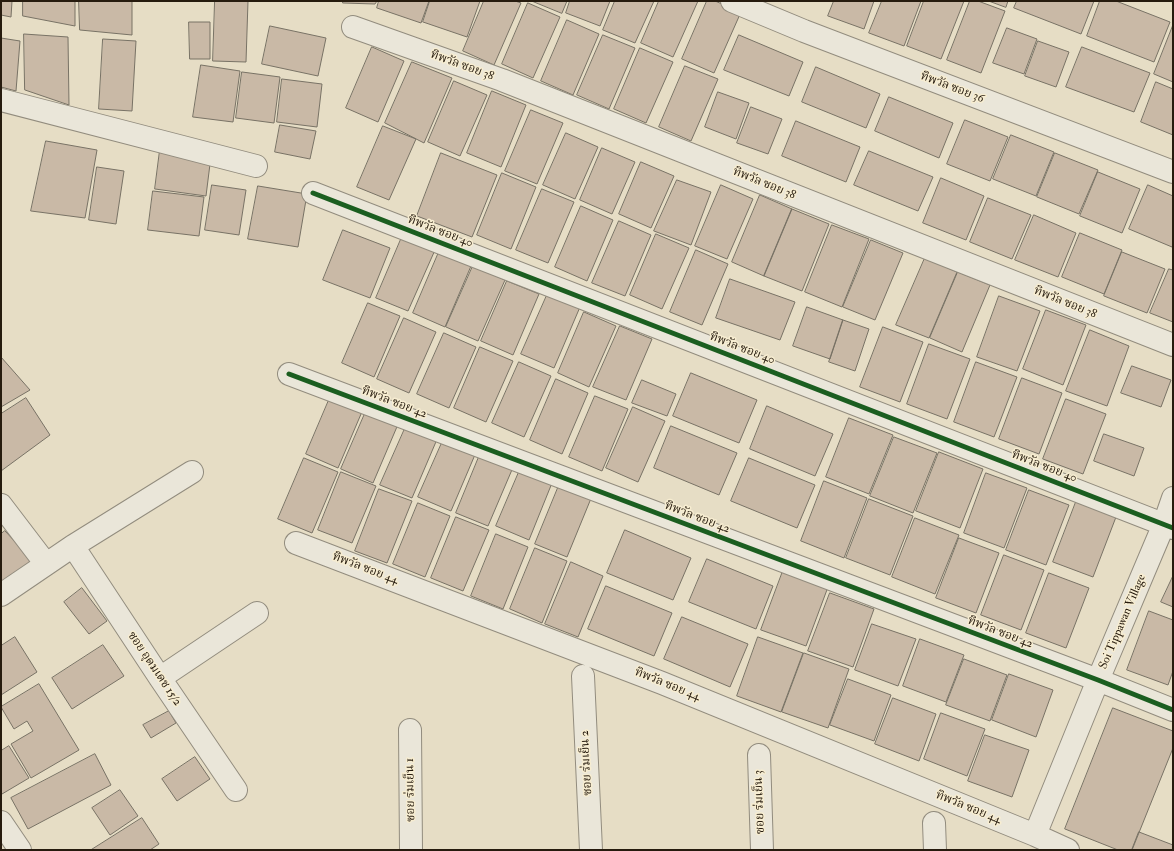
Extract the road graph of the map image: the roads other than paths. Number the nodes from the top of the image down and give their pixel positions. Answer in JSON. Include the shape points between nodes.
{"nodes":[{"id":1,"x":732,"y":1,"type":"edge"},
{"id":2,"x":353,"y":28,"type":"dead end"},
{"id":3,"x":1,"y":100,"type":"edge"},
{"id":4,"x":256,"y":166,"type":"dead end"},
{"id":5,"x":1173,"y":172,"type":"edge"},
{"id":6,"x":313,"y":193,"type":"dead end"},
{"id":7,"x":1173,"y":345,"type":"edge"},
{"id":8,"x":289,"y":374,"type":"dead end"},
{"id":9,"x":192,"y":472,"type":"dead end"},
{"id":10,"x":1173,"y":498,"type":"edge"},
{"id":11,"x":1,"y":505,"type":"edge"},
{"id":12,"x":1168,"y":526,"type":"edge"},
{"id":13,"x":296,"y":543,"type":"dead end"},
{"id":14,"x":73,"y":546,"type":"junction"},
{"id":15,"x":46,"y":564,"type":"junction"},
{"id":16,"x":1,"y":595,"type":"edge"},
{"id":17,"x":257,"y":613,"type":"dead end"},
{"id":18,"x":583,"y":676,"type":"dead end"},
{"id":19,"x":160,"y":678,"type":"junction"},
{"id":20,"x":1098,"y":680,"type":"junction"},
{"id":21,"x":1173,"y":710,"type":"edge"},
{"id":22,"x":410,"y":730,"type":"dead end"},
{"id":23,"x":759,"y":755,"type":"dead end"},
{"id":24,"x":236,"y":790,"type":"dead end"},
{"id":25,"x":1,"y":822,"type":"edge"},
{"id":26,"x":934,"y":823,"type":"dead end"},
{"id":27,"x":1036,"y":835,"type":"junction"},
{"id":28,"x":20,"y":850,"type":"edge"},
{"id":29,"x":411,"y":850,"type":"edge"},
{"id":30,"x":591,"y":850,"type":"edge"},
{"id":31,"x":762,"y":850,"type":"edge"},
{"id":32,"x":935,"y":850,"type":"edge"},
{"id":33,"x":1068,"y":850,"type":"edge"}],
"edges":[{"from":1,"to":5,"type":"street","name":"ทิพวัล ซอย 36","via":[[811,34]]},
{"from":2,"to":7,"type":"street","name":"ทิพวัล ซอย 38","via":[[502,80]]},
{"from":3,"to":4,"type":"street"},
{"from":6,"to":12,"type":"street","name":"ทิพวัล ซอย 40"},
{"from":8,"to":20,"type":"street","name":"ทิพวัล ซอย 42"},
{"from":9,"to":14,"type":"street"},
{"from":10,"to":12,"type":"street","name":"Soi Tippawan Village"},
{"from":11,"to":15,"type":"street"},
{"from":12,"to":20,"type":"street","name":"Soi Tippawan Village"},
{"from":13,"to":27,"type":"street","name":"ทิพวัล ซอย 44","via":[[662,683]]},
{"from":14,"to":15,"type":"street"},
{"from":14,"to":19,"type":"street","name":"ซอย อุดมเดช 15/2"},
{"from":15,"to":16,"type":"street"},
{"from":17,"to":19,"type":"street"},
{"from":18,"to":30,"type":"street","name":"ซอย ร่มเย็น 2"},
{"from":19,"to":24,"type":"street","name":"ซอย อุดมเดช 15/2"},
{"from":20,"to":21,"type":"street","name":"ทิพวัล ซอย 42"},
{"from":20,"to":27,"type":"street","name":"Soi Tippawan Village"},
{"from":22,"to":29,"type":"street","name":"ซอย ร่มเย็น 1"},
{"from":23,"to":31,"type":"street","name":"ซอย ร่มเย็น 3"},
{"from":25,"to":28,"type":"street"},
{"from":26,"to":32,"type":"street"},
{"from":27,"to":33,"type":"street","name":"ทิพวัล ซอย 44"}]}
